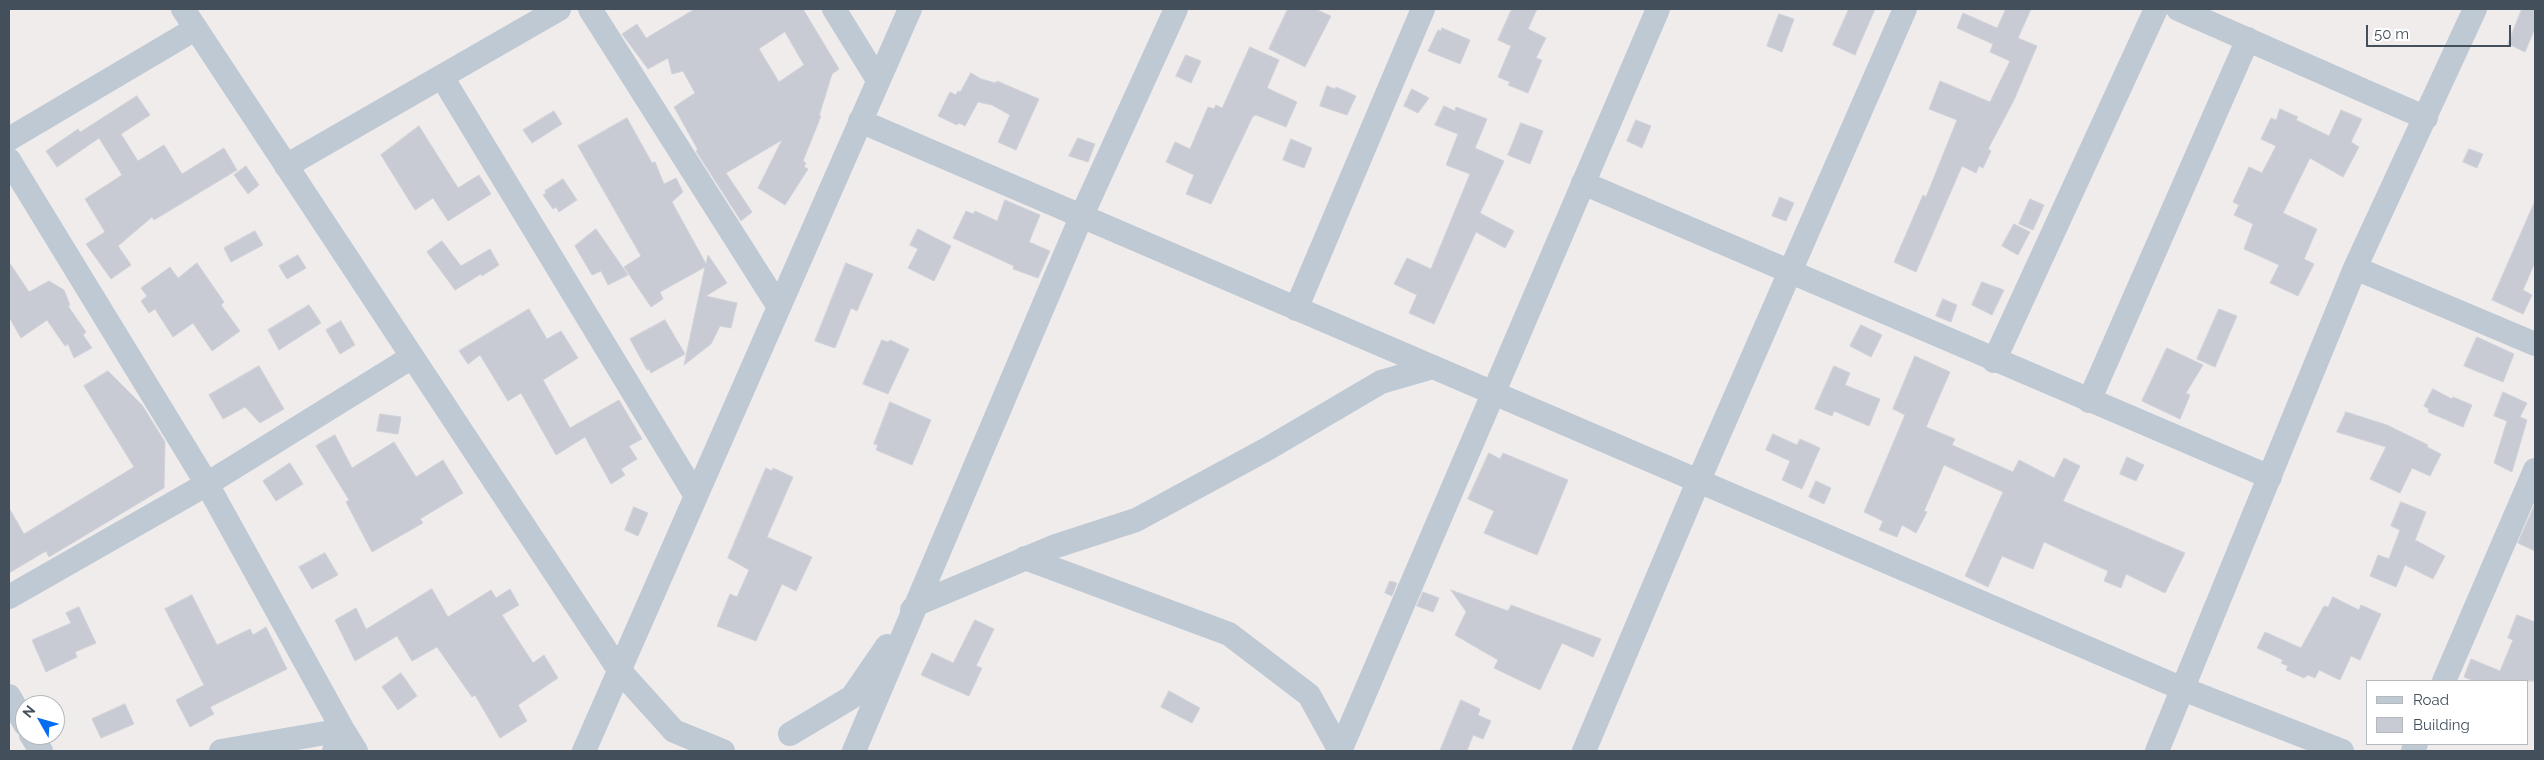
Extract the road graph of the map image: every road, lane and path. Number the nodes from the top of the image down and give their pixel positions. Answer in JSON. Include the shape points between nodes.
{"nodes":[{"id":1,"x":183,"y":9,"type":"edge"},
{"id":2,"x":559,"y":9,"type":"edge"},
{"id":3,"x":590,"y":9,"type":"edge"},
{"id":4,"x":834,"y":9,"type":"edge"},
{"id":5,"x":910,"y":9,"type":"edge"},
{"id":6,"x":1176,"y":9,"type":"edge"},
{"id":7,"x":1423,"y":9,"type":"edge"},
{"id":8,"x":1658,"y":9,"type":"edge"},
{"id":9,"x":1905,"y":9,"type":"edge"},
{"id":10,"x":2156,"y":9,"type":"edge"},
{"id":11,"x":2178,"y":9,"type":"edge"},
{"id":12,"x":2475,"y":9,"type":"edge"},
{"id":13,"x":195,"y":29,"type":"junction"},
{"id":14,"x":2248,"y":39,"type":"junction"},
{"id":15,"x":442,"y":77,"type":"junction"},
{"id":16,"x":878,"y":80,"type":"junction"},
{"id":17,"x":2426,"y":118,"type":"junction"},
{"id":18,"x":860,"y":120,"type":"junction"},
{"id":19,"x":9,"y":139,"type":"edge"},
{"id":20,"x":9,"y":160,"type":"edge"},
{"id":21,"x":286,"y":166,"type":"junction"},
{"id":22,"x":1583,"y":183,"type":"junction"},
{"id":23,"x":1082,"y":215,"type":"junction"},
{"id":24,"x":2355,"y":268,"type":"junction"},
{"id":25,"x":1790,"y":273,"type":"junction"},
{"id":26,"x":778,"y":307,"type":"junction"},
{"id":27,"x":1296,"y":309,"type":"junction"},
{"id":28,"x":2535,"y":344,"type":"edge"},
{"id":29,"x":412,"y":357,"type":"junction"},
{"id":30,"x":1994,"y":360,"type":"junction"},
{"id":31,"x":1433,"y":367,"type":"junction"},
{"id":32,"x":1493,"y":393,"type":"junction"},
{"id":33,"x":2089,"y":401,"type":"junction"},
{"id":34,"x":2535,"y":470,"type":"edge"},
{"id":35,"x":2270,"y":477,"type":"junction"},
{"id":36,"x":1698,"y":482,"type":"junction"},
{"id":37,"x":207,"y":484,"type":"junction"},
{"id":38,"x":696,"y":496,"type":"junction"},
{"id":39,"x":1025,"y":558,"type":"junction"},
{"id":40,"x":9,"y":597,"type":"edge"},
{"id":41,"x":917,"y":604,"type":"junction"},
{"id":42,"x":619,"y":670,"type":"junction"},
{"id":43,"x":2444,"y":680,"type":"edge"},
{"id":44,"x":2183,"y":689,"type":"junction"},
{"id":45,"x":790,"y":734,"type":"dead end"},
{"id":46,"x":339,"y":741,"type":"edge"},
{"id":47,"x":221,"y":751,"type":"edge"},
{"id":48,"x":356,"y":751,"type":"edge"},
{"id":49,"x":584,"y":751,"type":"edge"},
{"id":50,"x":723,"y":751,"type":"edge"},
{"id":51,"x":854,"y":751,"type":"edge"},
{"id":52,"x":1340,"y":751,"type":"edge"},
{"id":53,"x":1584,"y":751,"type":"edge"},
{"id":54,"x":2157,"y":751,"type":"edge"},
{"id":55,"x":2342,"y":751,"type":"edge"}],
"edges":[{"from":1,"to":13,"type":"street"},
{"from":2,"to":15,"type":"street"},
{"from":3,"to":26,"type":"street"},
{"from":4,"to":16,"type":"street"},
{"from":5,"to":16,"type":"street"},
{"from":6,"to":23,"type":"street"},
{"from":7,"to":27,"type":"street"},
{"from":8,"to":22,"type":"street"},
{"from":9,"to":25,"type":"street"},
{"from":10,"to":30,"type":"street"},
{"from":11,"to":14,"type":"street"},
{"from":12,"to":17,"type":"street"},
{"from":13,"to":19,"type":"street"},
{"from":13,"to":21,"type":"street"},
{"from":14,"to":17,"type":"street"},
{"from":14,"to":33,"type":"street"},
{"from":15,"to":21,"type":"street"},
{"from":15,"to":38,"type":"street"},
{"from":16,"to":18,"type":"street"},
{"from":17,"to":24,"type":"street"},
{"from":18,"to":23,"type":"street"},
{"from":18,"to":26,"type":"street"},
{"from":20,"to":37,"type":"street"},
{"from":21,"to":29,"type":"street"},
{"from":22,"to":25,"type":"street"},
{"from":22,"to":32,"type":"street"},
{"from":23,"to":27,"type":"street"},
{"from":23,"to":41,"type":"street"},
{"from":24,"to":28,"type":"street"},
{"from":24,"to":35,"type":"street"},
{"from":25,"to":30,"type":"street"},
{"from":25,"to":36,"type":"street"},
{"from":26,"to":38,"type":"street"},
{"from":27,"to":31,"type":"street"},
{"from":29,"to":37,"type":"street"},
{"from":29,"to":42,"type":"street"},
{"from":30,"to":33,"type":"street"},
{"from":31,"to":32,"type":"street"},
{"from":31,"to":39,"type":"street","via":[[1381,382],[1136,520]]},
{"from":32,"to":36,"type":"street"},
{"from":32,"to":52,"type":"street"},
{"from":33,"to":35,"type":"street"},
{"from":34,"to":43,"type":"street"},
{"from":35,"to":44,"type":"street"},
{"from":36,"to":44,"type":"street"},
{"from":36,"to":53,"type":"street"},
{"from":37,"to":40,"type":"street"},
{"from":37,"to":46,"type":"street"},
{"from":38,"to":42,"type":"street"},
{"from":39,"to":41,"type":"street"},
{"from":39,"to":52,"type":"street","via":[[1229,634],[1309,695]]},
{"from":41,"to":45,"type":"street","via":[[852,697]]},
{"from":41,"to":51,"type":"street"},
{"from":42,"to":49,"type":"street"},
{"from":42,"to":50,"type":"street","via":[[674,731]]},
{"from":44,"to":54,"type":"street"},
{"from":44,"to":55,"type":"street"},
{"from":46,"to":47,"type":"street"},
{"from":46,"to":48,"type":"street"}]}
